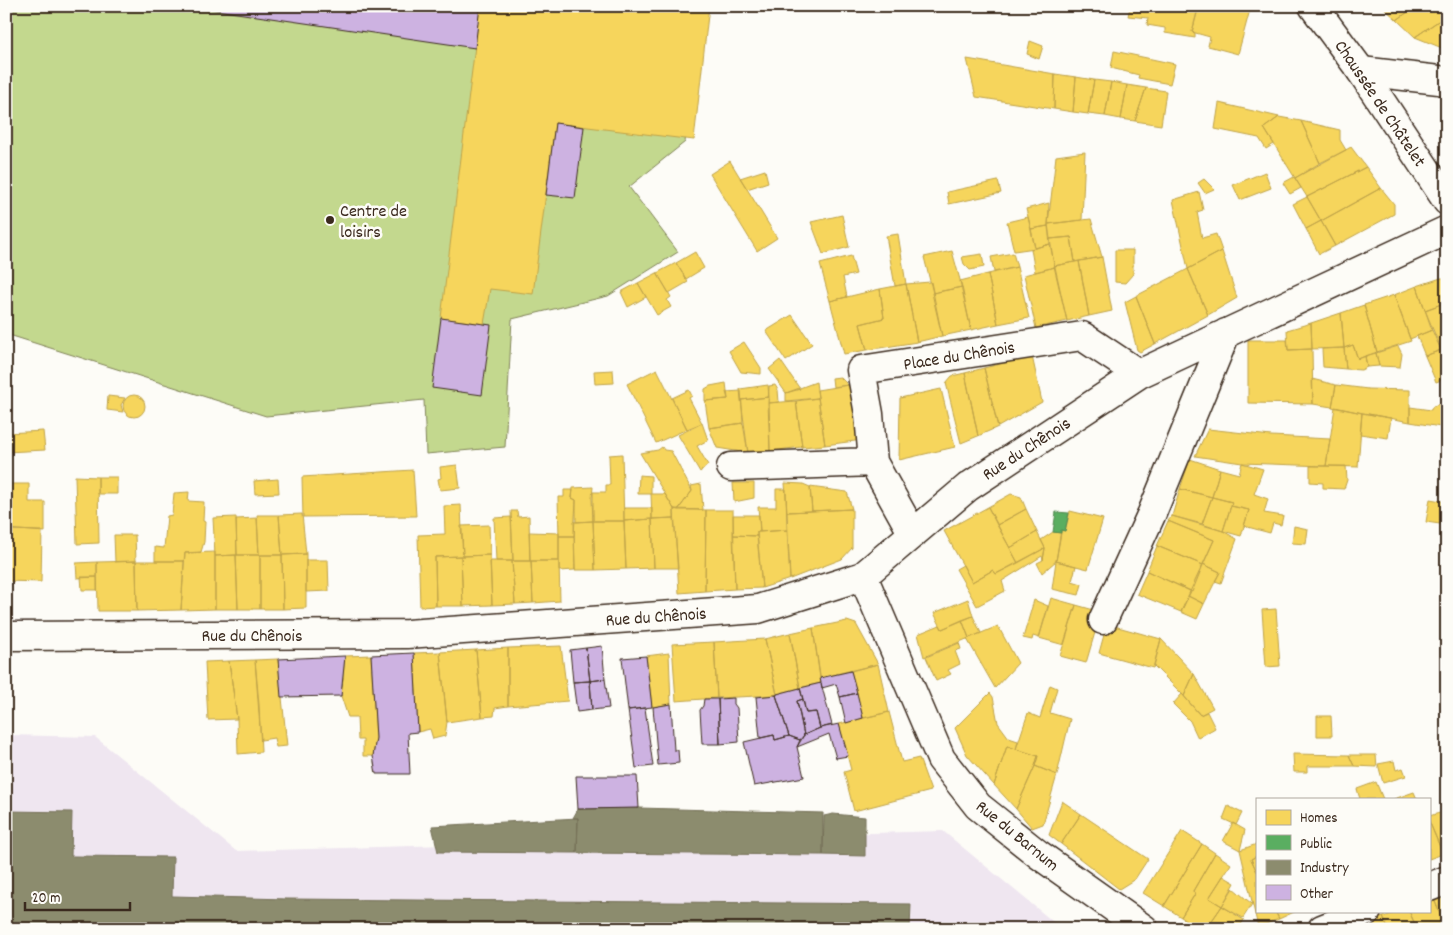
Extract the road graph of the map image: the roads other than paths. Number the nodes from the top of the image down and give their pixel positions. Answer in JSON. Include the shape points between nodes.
{"nodes":[{"id":1,"x":1313,"y":6,"type":"edge"},
{"id":2,"x":1361,"y":71,"type":"junction"},
{"id":3,"x":1447,"y":82,"type":"edge"},
{"id":4,"x":1447,"y":201,"type":"edge"},
{"id":5,"x":1447,"y":230,"type":"edge"},
{"id":6,"x":1226,"y":333,"type":"junction"},
{"id":7,"x":1139,"y":374,"type":"junction"},
{"id":8,"x":873,"y":462,"type":"junction"},
{"id":9,"x":731,"y":467,"type":"dead end"},
{"id":10,"x":913,"y":534,"type":"junction"},
{"id":11,"x":863,"y":576,"type":"junction"},
{"id":12,"x":1103,"y":620,"type":"dead end"},
{"id":13,"x":6,"y":636,"type":"edge"},
{"id":14,"x":1447,"y":880,"type":"edge"},
{"id":15,"x":1430,"y":887,"type":"edge"},
{"id":16,"x":1364,"y":912,"type":"edge"},
{"id":17,"x":1144,"y":929,"type":"edge"},
{"id":18,"x":1322,"y":929,"type":"edge"}],
"edges":[{"from":1,"to":2,"type":"street","name":"Chaussée de Châtelet"},
{"from":2,"to":3,"type":"street"},
{"from":2,"to":4,"type":"street","name":"Chaussée de Châtelet"},
{"from":5,"to":6,"type":"street","name":"Rue du Chênois"},
{"from":6,"to":7,"type":"street","name":"Rue du Chênois"},
{"from":6,"to":12,"type":"street","via":[[1152,514]]},
{"from":7,"to":8,"type":"street","name":"Place du Chênois","via":[[1082,336],[861,370]]},
{"from":7,"to":10,"type":"street","name":"Rue du Chênois","via":[[968,487]]},
{"from":8,"to":9,"type":"street"},
{"from":8,"to":10,"type":"street","name":"Place du Chênois"},
{"from":10,"to":11,"type":"street","name":"Rue du Chênois"},
{"from":11,"to":13,"type":"street","name":"Rue du Chênois","via":[[758,610],[407,634]]},
{"from":11,"to":17,"type":"street","name":"Rue du Barnum","via":[[941,759],[978,806],[1038,854]]},
{"from":14,"to":15,"type":"street"},
{"from":16,"to":18,"type":"street"}]}
